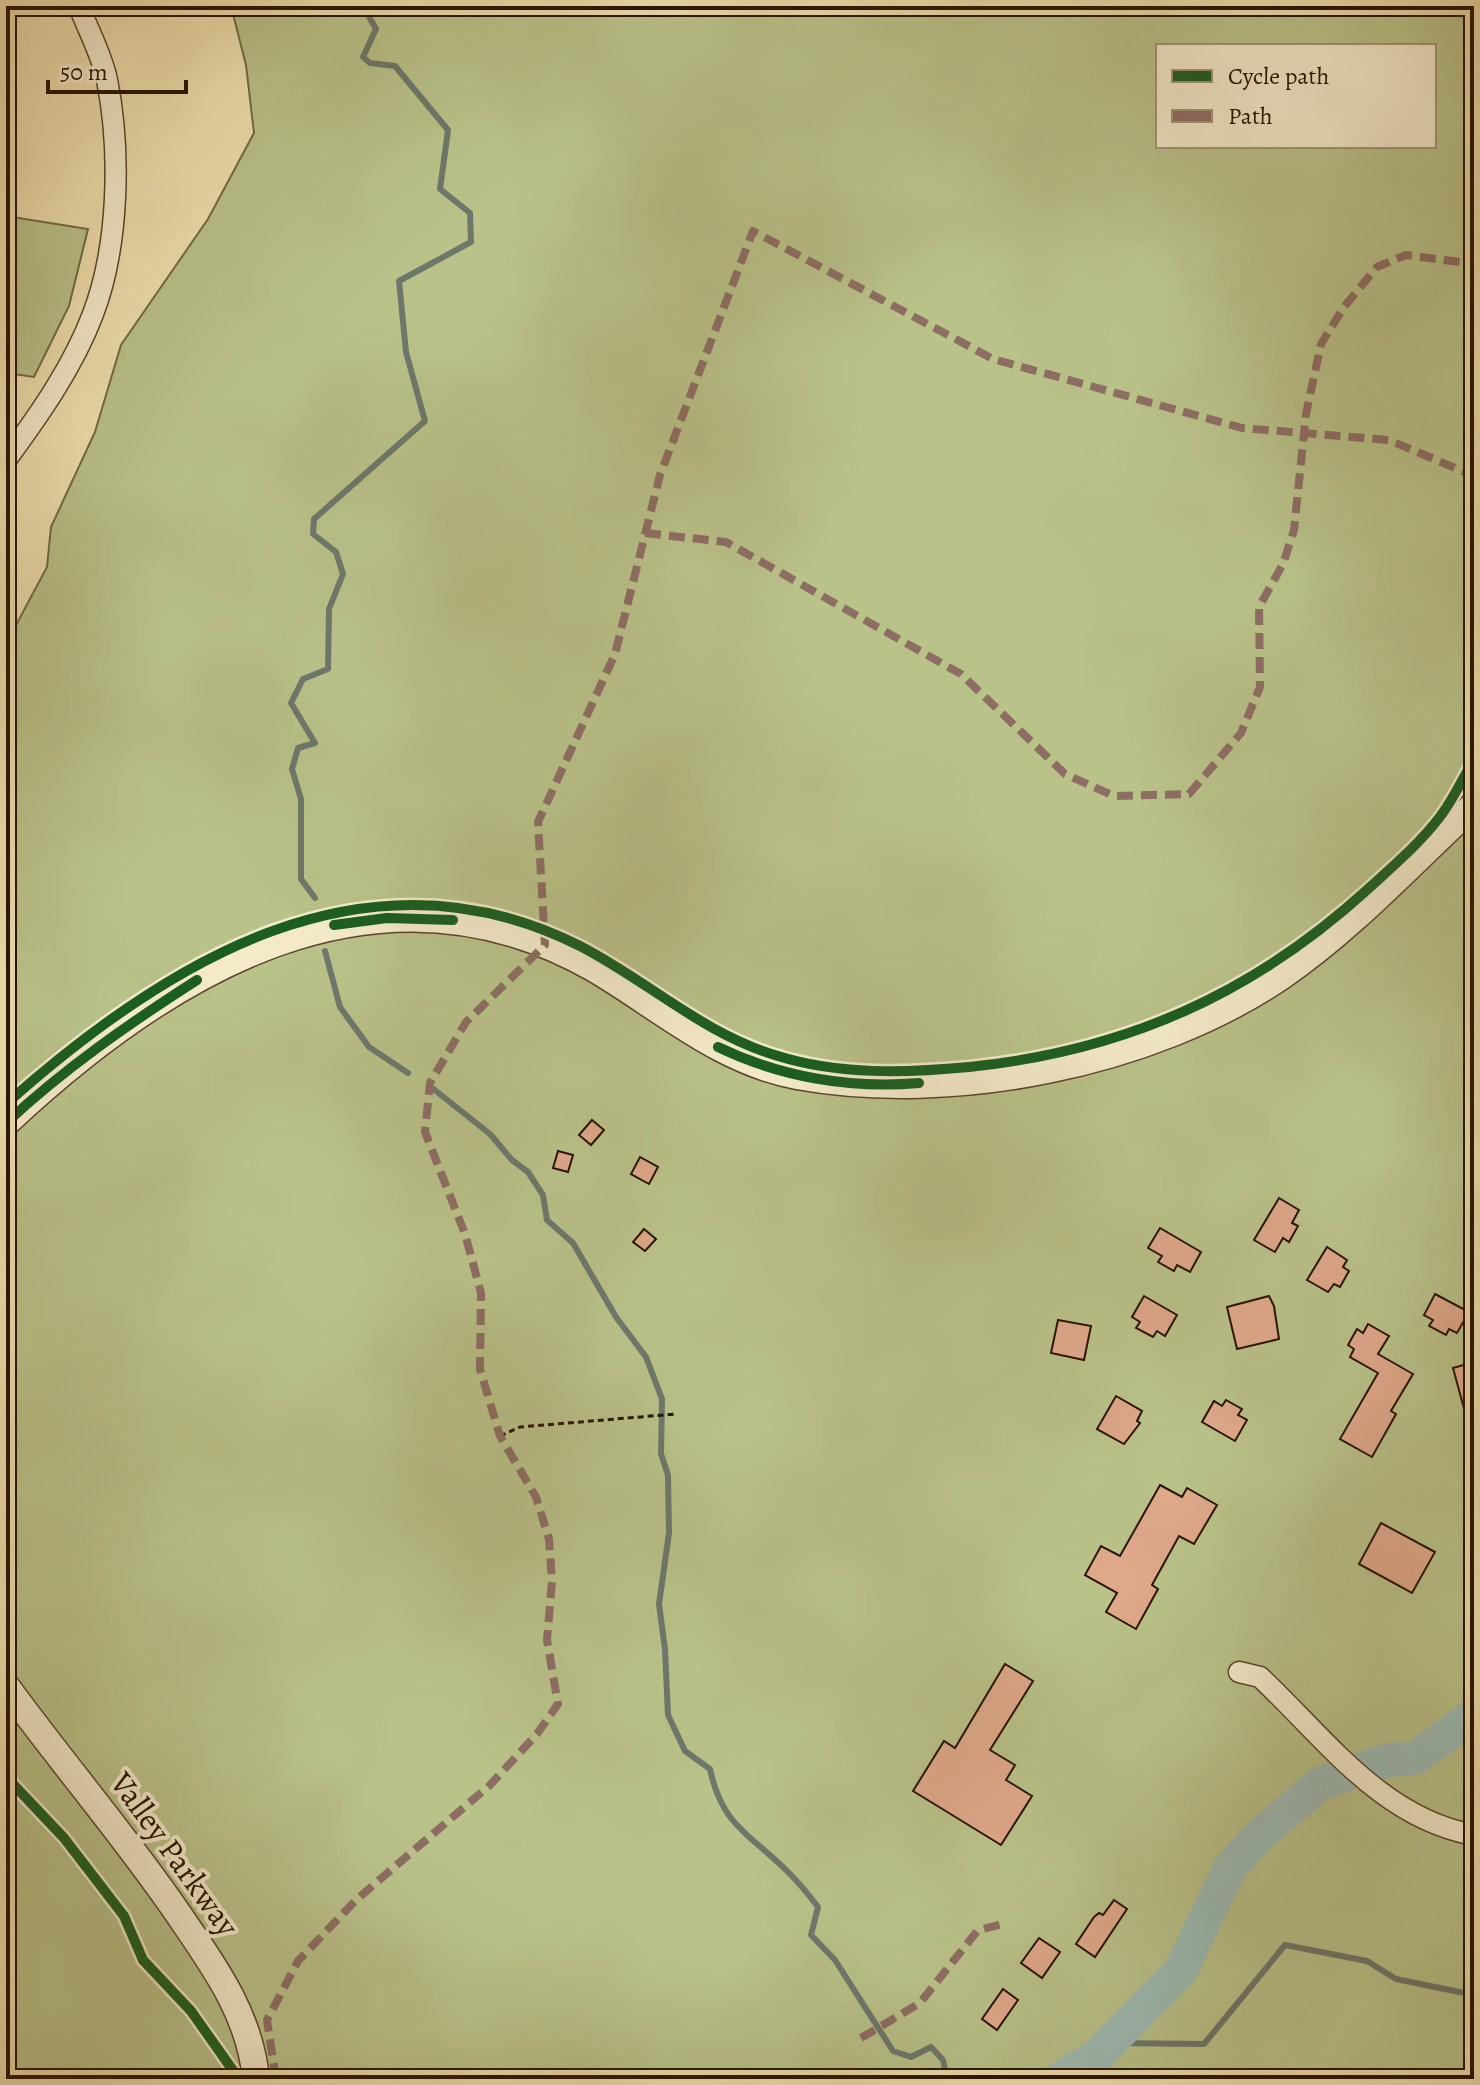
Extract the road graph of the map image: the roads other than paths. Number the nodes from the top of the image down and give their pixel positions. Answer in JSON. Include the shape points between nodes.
{"nodes":[{"id":1,"x":79,"y":6,"type":"edge"},
{"id":2,"x":6,"y":460,"type":"edge"},
{"id":3,"x":1474,"y":805,"type":"edge"},
{"id":4,"x":6,"y":1123,"type":"edge"},
{"id":5,"x":1239,"y":1672,"type":"dead end"},
{"id":6,"x":6,"y":1686,"type":"edge"},
{"id":7,"x":1474,"y":1835,"type":"edge"},
{"id":8,"x":256,"y":2079,"type":"edge"}],
"edges":[{"from":1,"to":2,"type":"street","via":[[106,78],[116,163],[110,240],[93,314],[47,405]]},
{"from":3,"to":4,"type":"street","via":[[1369,905],[1280,976],[1165,1035],[1072,1064],[993,1078],[880,1086],[795,1075],[750,1063],[707,1042],[594,969],[545,945],[481,924],[387,918],[297,935],[197,980],[62,1073]]},
{"from":5,"to":7,"type":"street","via":[[1260,1677],[1366,1784],[1399,1808]]},
{"from":6,"to":8,"type":"street","name":"Valley Parkway","via":[[216,1967],[241,2017]]}]}
